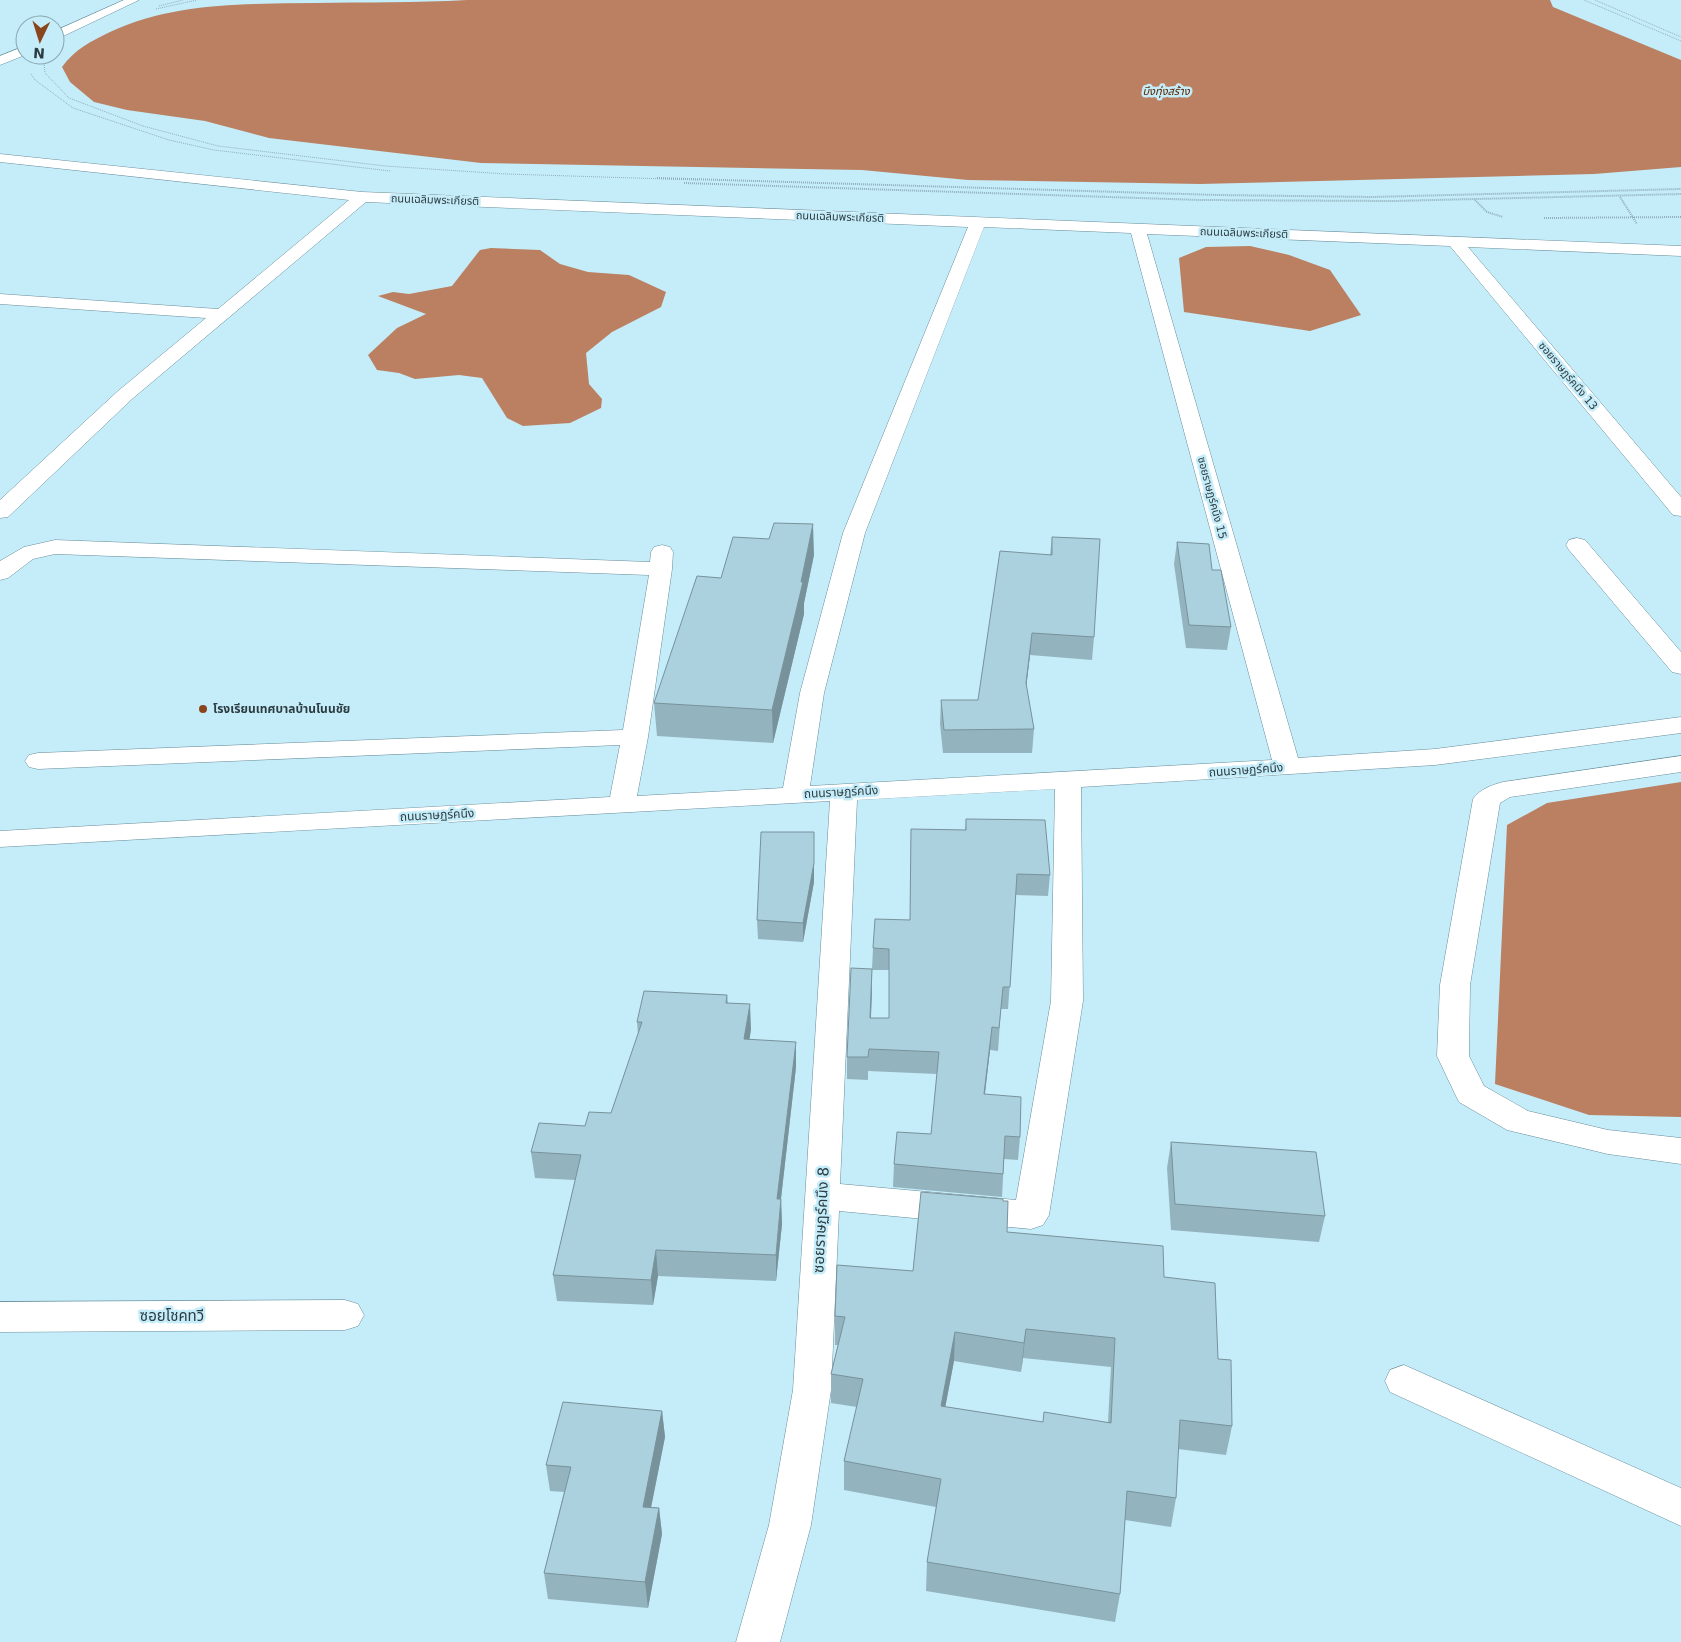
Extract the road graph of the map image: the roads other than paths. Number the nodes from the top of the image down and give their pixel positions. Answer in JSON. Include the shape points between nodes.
{"nodes":[{"id":1,"x":133,"y":0,"type":"edge"},
{"id":2,"x":65,"y":31,"type":"edge"},
{"id":3,"x":15,"y":54,"type":"edge"},
{"id":4,"x":0,"y":61,"type":"edge"},
{"id":5,"x":0,"y":158,"type":"edge"},
{"id":6,"x":362,"y":197,"type":"junction"},
{"id":7,"x":978,"y":222,"type":"junction"},
{"id":8,"x":1138,"y":229,"type":"junction"},
{"id":9,"x":1455,"y":242,"type":"junction"},
{"id":10,"x":1681,"y":251,"type":"edge"},
{"id":11,"x":0,"y":299,"type":"edge"},
{"id":12,"x":221,"y":314,"type":"junction"},
{"id":13,"x":1681,"y":510,"type":"edge"},
{"id":14,"x":0,"y":512,"type":"edge"},
{"id":15,"x":1577,"y":545,"type":"dead end"},
{"id":16,"x":0,"y":573,"type":"edge"},
{"id":17,"x":1681,"y":667,"type":"edge"},
{"id":18,"x":1681,"y":725,"type":"edge"},
{"id":19,"x":635,"y":737,"type":"junction"},
{"id":20,"x":38,"y":761,"type":"dead end"},
{"id":21,"x":1681,"y":764,"type":"edge"},
{"id":22,"x":1287,"y":767,"type":"junction"},
{"id":23,"x":1068,"y":780,"type":"junction"},
{"id":24,"x":844,"y":792,"type":"junction"},
{"id":25,"x":795,"y":795,"type":"junction"},
{"id":26,"x":622,"y":804,"type":"junction"},
{"id":27,"x":0,"y":840,"type":"edge"},
{"id":28,"x":1681,"y":1151,"type":"edge"},
{"id":29,"x":822,"y":1196,"type":"junction"},
{"id":30,"x":345,"y":1314,"type":"dead end"},
{"id":31,"x":0,"y":1317,"type":"edge"},
{"id":32,"x":1404,"y":1381,"type":"dead end"},
{"id":33,"x":1681,"y":1508,"type":"edge"},
{"id":34,"x":758,"y":1642,"type":"edge"}],
"edges":[{"from":1,"to":2,"type":"street"},
{"from":3,"to":4,"type":"street"},
{"from":5,"to":6,"type":"street","name":"ถนนเฉลิมพระเกียรติ"},
{"from":6,"to":7,"type":"street","name":"ถนนเฉลิมพระเกียรติ"},
{"from":6,"to":12,"type":"street"},
{"from":7,"to":8,"type":"street","name":"ถนนเฉลิมพระเกียรติ"},
{"from":7,"to":25,"type":"street","via":[[854,533],[812,693]]},
{"from":8,"to":9,"type":"street","name":"ถนนเฉลิมพระเกียรติ"},
{"from":8,"to":22,"type":"street","name":"ซอยราษฏร์คนึง 15"},
{"from":9,"to":10,"type":"street","name":"ถนนเฉลิมพระเกียรติ"},
{"from":9,"to":13,"type":"street","name":"ซอยราษฏร์คนึง 13"},
{"from":11,"to":12,"type":"street"},
{"from":12,"to":14,"type":"street","via":[[125,395]]},
{"from":15,"to":17,"type":"street"},
{"from":16,"to":19,"type":"street","via":[[26,553],[55,547],[661,560]]},
{"from":18,"to":22,"type":"street","name":"ถนนราษฏร์คนึง","via":[[1435,757]]},
{"from":19,"to":20,"type":"street"},
{"from":19,"to":26,"type":"street"},
{"from":21,"to":28,"type":"street","via":[[1503,790],[1488,799],[1455,985],[1453,1056],[1471,1094],[1519,1121],[1608,1142]]},
{"from":22,"to":23,"type":"street","name":"ถนนราษฏร์คนึง"},
{"from":23,"to":24,"type":"street","name":"ถนนราษฏร์คนึง"},
{"from":23,"to":29,"type":"street","via":[[1067,1001],[1031,1215]]},
{"from":24,"to":25,"type":"street","name":"ถนนราษฏร์คนึง"},
{"from":24,"to":29,"type":"street","name":"ซอยราษฏร์คนึง 8"},
{"from":25,"to":26,"type":"street","name":"ถนนราษฏร์คนึง"},
{"from":26,"to":27,"type":"street","name":"ถนนราษฏร์คนึง"},
{"from":29,"to":34,"type":"street","name":"ซอยราษฏร์คนึง 8","via":[[812,1390],[790,1525]]},
{"from":30,"to":31,"type":"street","name":"ซอยโชคทวี"},
{"from":32,"to":33,"type":"street"}]}
